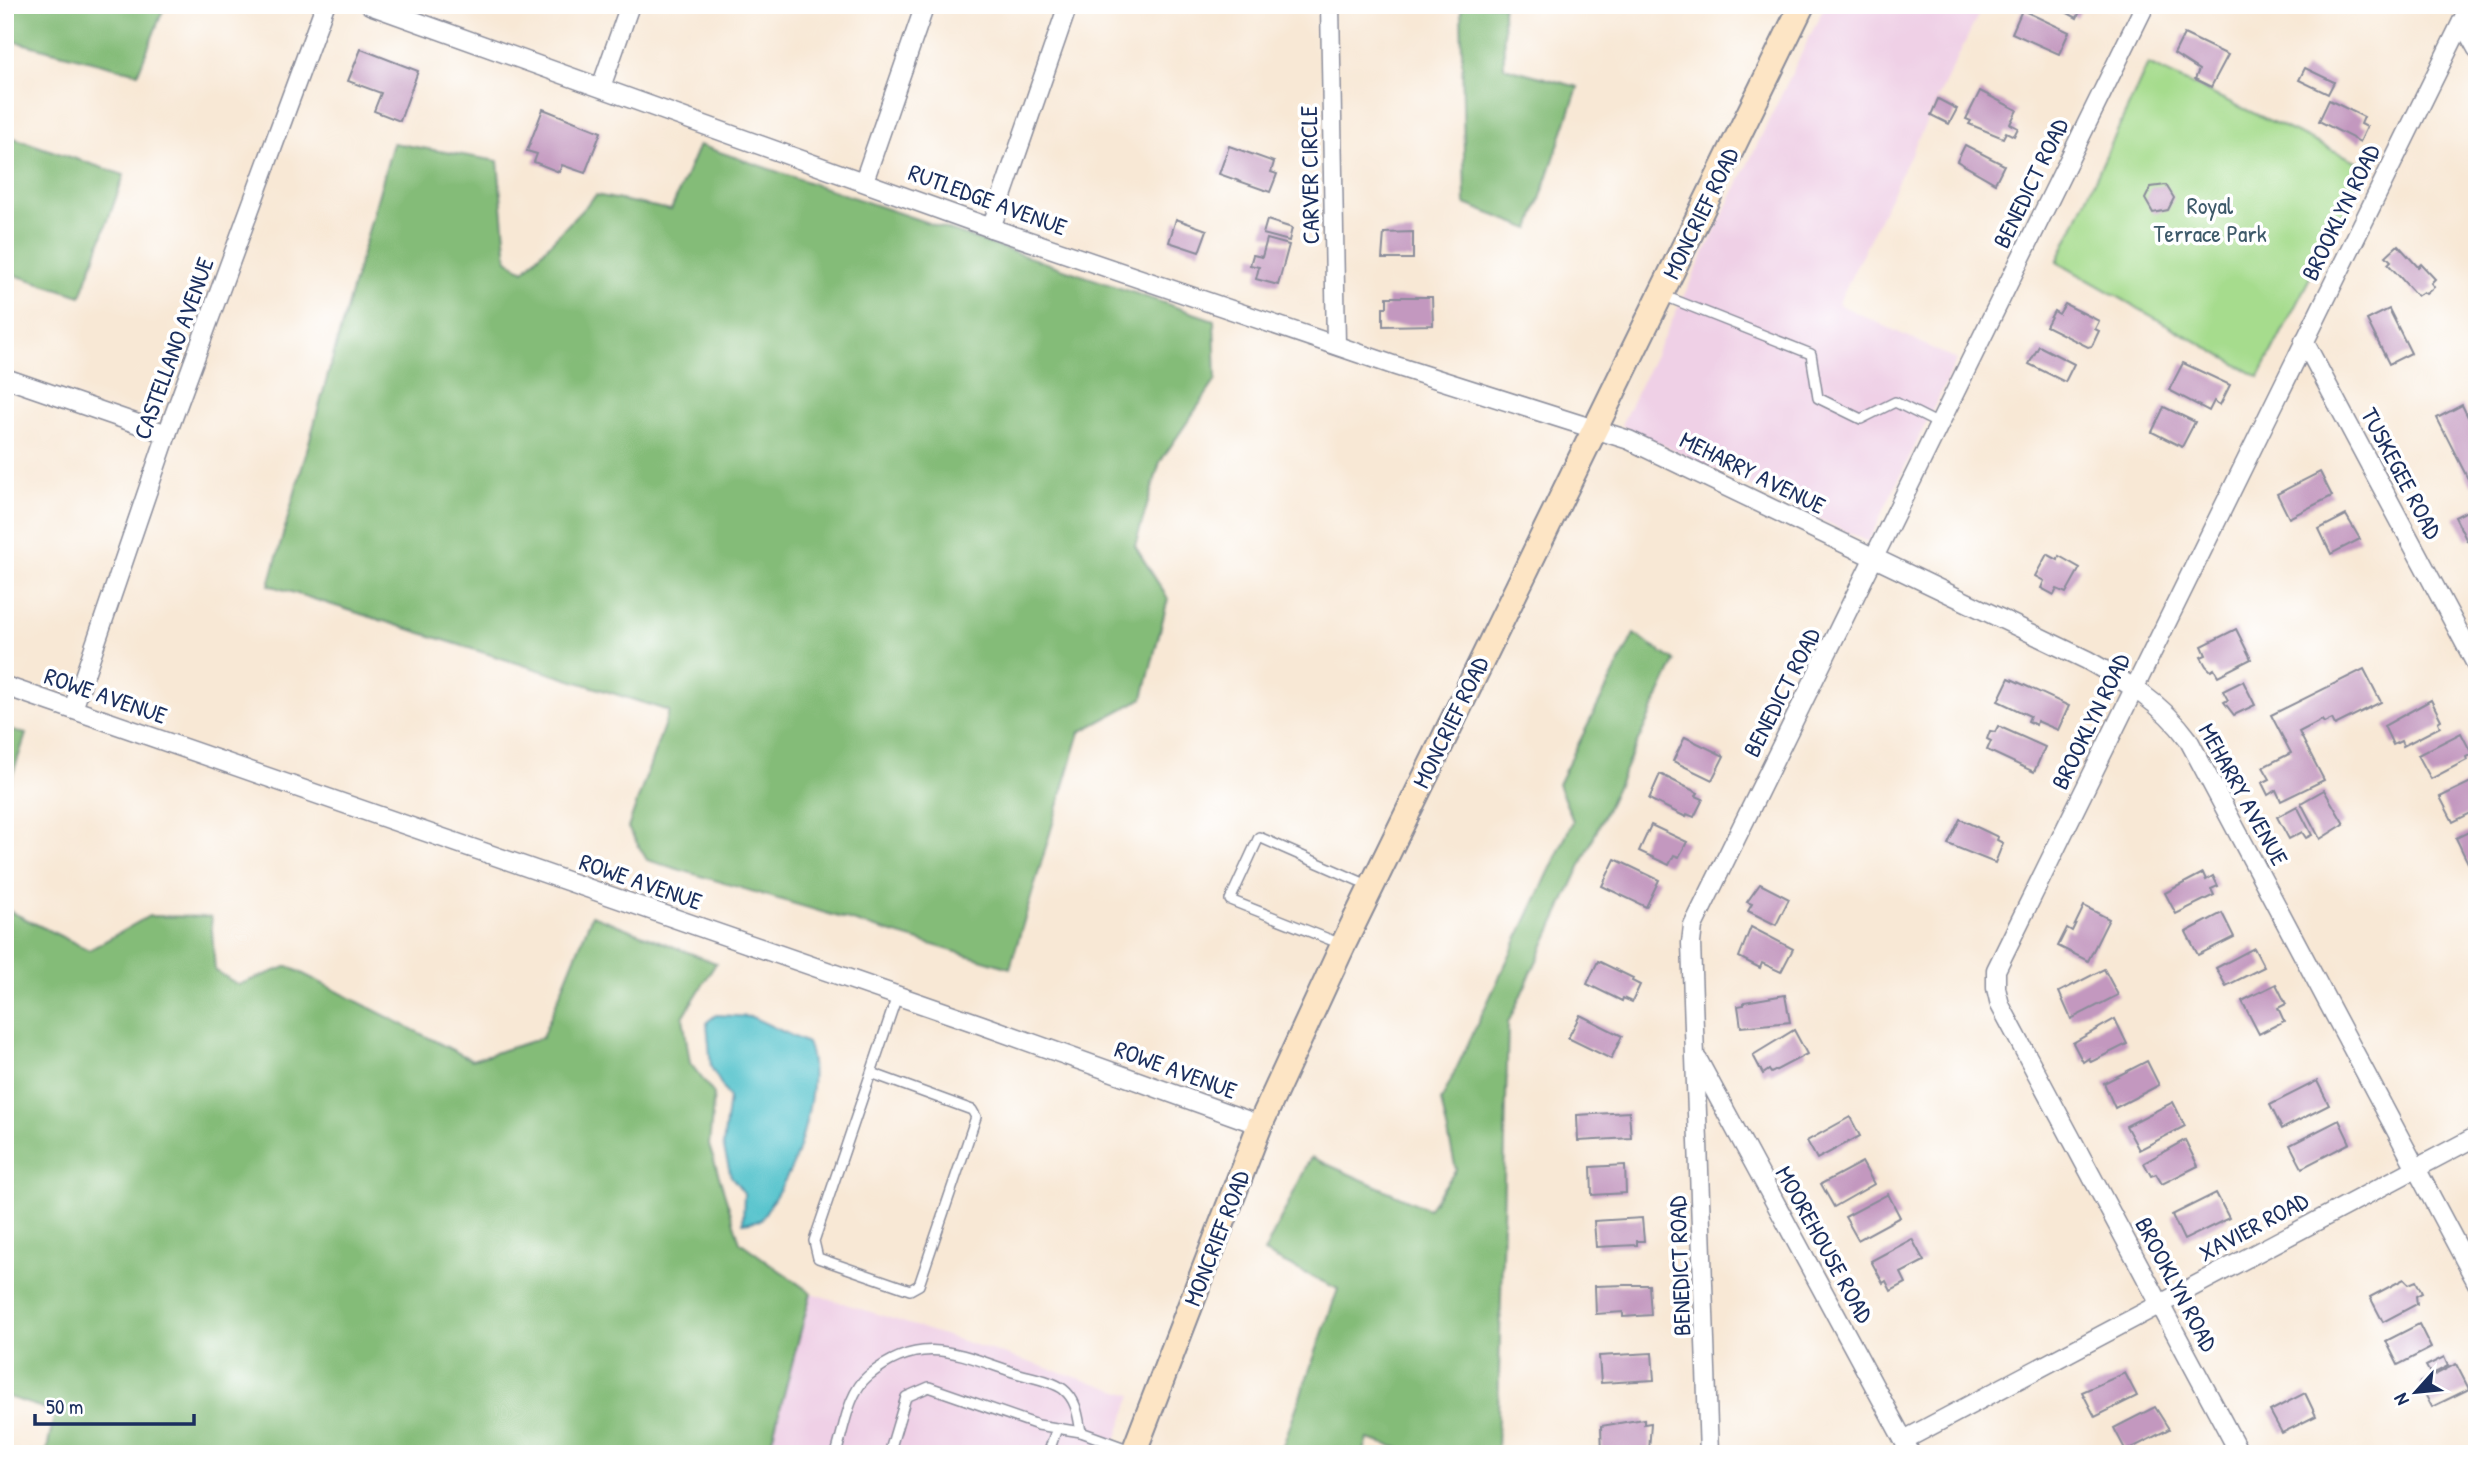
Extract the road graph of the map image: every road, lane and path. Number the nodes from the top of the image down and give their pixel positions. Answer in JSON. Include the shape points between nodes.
{"nodes":[{"id":1,"x":325,"y":5,"type":"edge"},
{"id":2,"x":370,"y":5,"type":"edge"},
{"id":3,"x":630,"y":5,"type":"edge"},
{"id":4,"x":925,"y":5,"type":"edge"},
{"id":5,"x":1068,"y":5,"type":"edge"},
{"id":6,"x":1330,"y":5,"type":"edge"},
{"id":7,"x":1802,"y":5,"type":"edge"},
{"id":8,"x":2146,"y":5,"type":"edge"},
{"id":9,"x":2466,"y":13,"type":"edge"},
{"id":10,"x":2477,"y":50,"type":"edge"},
{"id":11,"x":601,"y":87,"type":"junction"},
{"id":12,"x":864,"y":181,"type":"junction"},
{"id":13,"x":991,"y":228,"type":"junction"},
{"id":14,"x":1660,"y":294,"type":"junction"},
{"id":15,"x":2304,"y":341,"type":"junction"},
{"id":16,"x":1336,"y":344,"type":"junction"},
{"id":17,"x":5,"y":378,"type":"edge"},
{"id":18,"x":1939,"y":424,"type":"junction"},
{"id":19,"x":1594,"y":430,"type":"junction"},
{"id":20,"x":167,"y":434,"type":"junction"},
{"id":21,"x":1875,"y":558,"type":"junction"},
{"id":22,"x":2477,"y":666,"type":"edge"},
{"id":23,"x":5,"y":685,"type":"edge"},
{"id":24,"x":2134,"y":687,"type":"junction"},
{"id":25,"x":73,"y":709,"type":"junction"},
{"id":26,"x":1370,"y":886,"type":"junction"},
{"id":27,"x":1343,"y":945,"type":"junction"},
{"id":28,"x":897,"y":996,"type":"junction"},
{"id":29,"x":1696,"y":1057,"type":"junction"},
{"id":30,"x":871,"y":1073,"type":"junction"},
{"id":31,"x":1260,"y":1125,"type":"junction"},
{"id":32,"x":2477,"y":1136,"type":"edge"},
{"id":33,"x":2416,"y":1168,"type":"junction"},
{"id":34,"x":2477,"y":1283,"type":"edge"},
{"id":35,"x":2159,"y":1303,"type":"junction"},
{"id":36,"x":1057,"y":1428,"type":"junction"},
{"id":37,"x":1081,"y":1432,"type":"junction"},
{"id":38,"x":1908,"y":1447,"type":"edge"},
{"id":39,"x":1134,"y":1452,"type":"edge"},
{"id":40,"x":836,"y":1454,"type":"edge"},
{"id":41,"x":889,"y":1454,"type":"edge"},
{"id":42,"x":1048,"y":1454,"type":"edge"},
{"id":43,"x":1709,"y":1454,"type":"edge"},
{"id":44,"x":2240,"y":1454,"type":"edge"}],
"edges":[{"from":1,"to":20,"type":"street","name":"CASTELLANO AVENUE"},
{"from":2,"to":11,"type":"street","name":"RUTLEDGE AVENUE"},
{"from":3,"to":11,"type":"street"},
{"from":4,"to":12,"type":"street"},
{"from":5,"to":13,"type":"street"},
{"from":6,"to":16,"type":"street","name":"CARVER CIRCLE"},
{"from":7,"to":14,"type":"main road","name":"MONCRIEF ROAD"},
{"from":8,"to":18,"type":"street","name":"BENEDICT ROAD"},
{"from":9,"to":10,"type":"street"},
{"from":9,"to":15,"type":"street","name":"BROOKLYN ROAD"},
{"from":11,"to":12,"type":"street","name":"RUTLEDGE AVENUE"},
{"from":12,"to":13,"type":"street","name":"RUTLEDGE AVENUE"},
{"from":13,"to":16,"type":"street","name":"RUTLEDGE AVENUE"},
{"from":14,"to":18,"type":"lane","via":[[1811,354],[1818,398],[1861,419],[1895,402]]},
{"from":14,"to":19,"type":"main road","name":"MONCRIEF ROAD"},
{"from":15,"to":22,"type":"street","name":"TUSKEGEE ROAD"},
{"from":15,"to":24,"type":"street","name":"BROOKLYN ROAD"},
{"from":16,"to":19,"type":"street","name":"RUTLEDGE AVENUE"},
{"from":17,"to":20,"type":"street"},
{"from":18,"to":21,"type":"street","name":"BENEDICT ROAD"},
{"from":19,"to":21,"type":"street","name":"MEHARRY AVENUE","via":[[1629,440]]},
{"from":19,"to":26,"type":"main road","name":"MONCRIEF ROAD"},
{"from":20,"to":25,"type":"street","name":"CASTELLANO AVENUE"},
{"from":21,"to":24,"type":"street","name":"MEHARRY AVENUE"},
{"from":21,"to":29,"type":"street","name":"BENEDICT ROAD","via":[[1698,911],[1691,943]]},
{"from":23,"to":25,"type":"street","name":"ROWE AVENUE"},
{"from":24,"to":33,"type":"street","name":"MEHARRY AVENUE","via":[[2160,706],[2188,738]]},
{"from":24,"to":35,"type":"street","name":"BROOKLYN ROAD","via":[[2002,956],[1996,988],[2000,1005]]},
{"from":25,"to":28,"type":"street","name":"ROWE AVENUE"},
{"from":26,"to":27,"type":"main road","name":"MONCRIEF ROAD"},
{"from":26,"to":27,"type":"lane","via":[[1259,837],[1230,900]]},
{"from":27,"to":31,"type":"main road","name":"MONCRIEF ROAD"},
{"from":28,"to":30,"type":"lane"},
{"from":28,"to":31,"type":"street","name":"ROWE AVENUE"},
{"from":29,"to":38,"type":"street","name":"MOOREHOUSE ROAD"},
{"from":29,"to":43,"type":"street","name":"BENEDICT ROAD"},
{"from":30,"to":30,"type":"lane","via":[[814,1241],[818,1258],[910,1290],[919,1285],[976,1117],[972,1110]]},
{"from":31,"to":39,"type":"main road","name":"MONCRIEF ROAD"},
{"from":32,"to":33,"type":"street","name":"XAVIER ROAD"},
{"from":33,"to":34,"type":"street","name":"MEHARRY AVENUE"},
{"from":33,"to":35,"type":"street","name":"XAVIER ROAD"},
{"from":35,"to":38,"type":"street","name":"XAVIER ROAD"},
{"from":35,"to":44,"type":"street","name":"BROOKLYN ROAD"},
{"from":36,"to":37,"type":"lane"},
{"from":36,"to":41,"type":"lane","via":[[929,1387],[906,1396]]},
{"from":36,"to":42,"type":"lane"},
{"from":37,"to":39,"type":"lane"},
{"from":37,"to":40,"type":"lane","via":[[1076,1405],[1062,1388],[945,1349],[922,1348],[896,1357],[867,1377],[854,1393]]}]}
